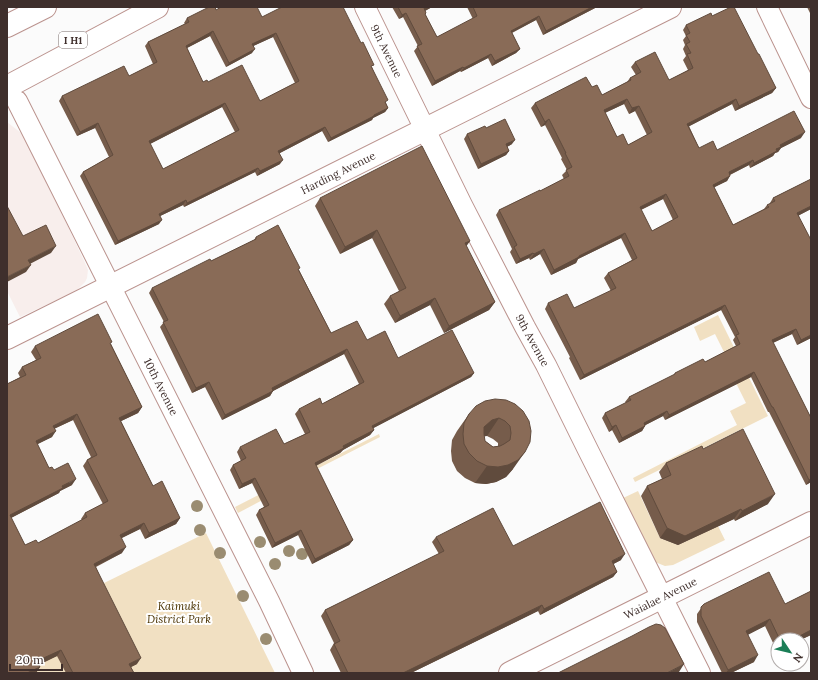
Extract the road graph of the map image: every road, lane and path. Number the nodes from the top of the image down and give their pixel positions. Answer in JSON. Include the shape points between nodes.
{"nodes":[{"id":1,"x":45,"y":7,"type":"edge"},
{"id":2,"x":140,"y":7,"type":"edge"},
{"id":3,"x":157,"y":7,"type":"edge"},
{"id":4,"x":365,"y":7,"type":"edge"},
{"id":5,"x":670,"y":7,"type":"edge"},
{"id":6,"x":767,"y":7,"type":"edge"},
{"id":7,"x":7,"y":26,"type":"edge"},
{"id":8,"x":7,"y":73,"type":"edge"},
{"id":9,"x":12,"y":94,"type":"edge"},
{"id":10,"x":811,"y":98,"type":"edge"},
{"id":11,"x":425,"y":129,"type":"junction"},
{"id":12,"x":110,"y":286,"type":"junction"},
{"id":13,"x":7,"y":338,"type":"edge"},
{"id":14,"x":811,"y":523,"type":"edge"},
{"id":15,"x":663,"y":597,"type":"junction"},
{"id":16,"x":303,"y":673,"type":"edge"},
{"id":17,"x":510,"y":673,"type":"edge"},
{"id":18,"x":700,"y":673,"type":"edge"}],
"edges":[{"from":1,"to":7,"type":"main road"},
{"from":2,"to":8,"type":"main road","number":"I H1"},
{"from":3,"to":9,"type":"main road"},
{"from":4,"to":11,"type":"street","name":"9th Avenue"},
{"from":5,"to":11,"type":"main road","name":"Harding Avenue"},
{"from":6,"to":10,"type":"street"},
{"from":9,"to":12,"type":"street","name":"10th Avenue"},
{"from":11,"to":12,"type":"main road","name":"Harding Avenue"},
{"from":11,"to":15,"type":"street","name":"9th Avenue"},
{"from":12,"to":13,"type":"main road","name":"Harding Avenue"},
{"from":12,"to":16,"type":"street","name":"10th Avenue"},
{"from":14,"to":15,"type":"main road","name":"Waialae Avenue"},
{"from":15,"to":17,"type":"main road","name":"Waialae Avenue"},
{"from":15,"to":18,"type":"street","name":"9th Avenue"}]}
